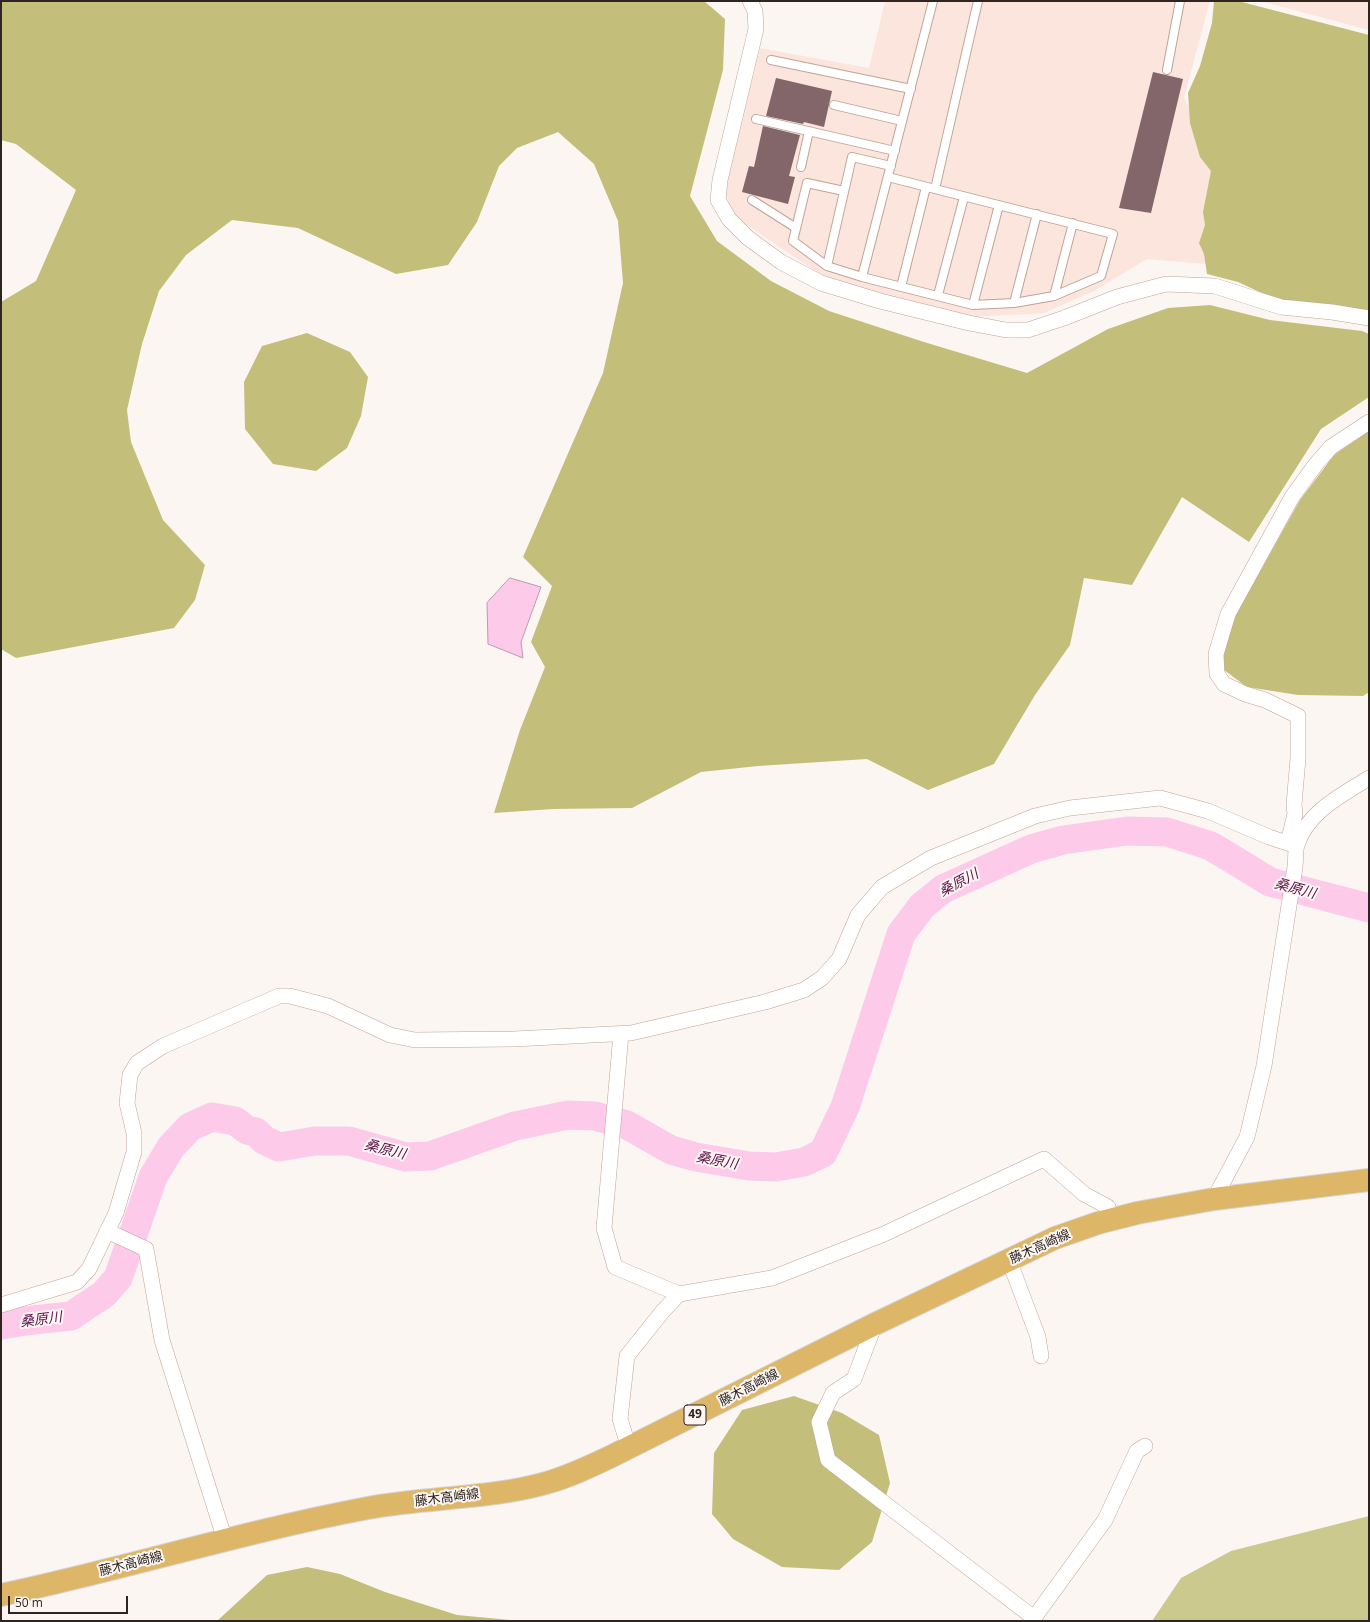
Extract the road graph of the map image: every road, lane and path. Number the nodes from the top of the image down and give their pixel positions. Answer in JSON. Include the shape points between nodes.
{"nodes":[{"id":1,"x":750,"y":1,"type":"edge"},
{"id":2,"x":933,"y":1,"type":"edge"},
{"id":3,"x":978,"y":1,"type":"edge"},
{"id":4,"x":1180,"y":1,"type":"edge"},
{"id":5,"x":771,"y":60,"type":"dead end"},
{"id":6,"x":1167,"y":70,"type":"dead end"},
{"id":7,"x":910,"y":89,"type":"junction"},
{"id":8,"x":834,"y":105,"type":"dead end"},
{"id":9,"x":756,"y":119,"type":"dead end"},
{"id":10,"x":902,"y":121,"type":"junction"},
{"id":11,"x":809,"y":131,"type":"junction"},
{"id":12,"x":895,"y":151,"type":"junction"},
{"id":13,"x":891,"y":166,"type":"junction"},
{"id":14,"x":801,"y":167,"type":"dead end"},
{"id":15,"x":888,"y":177,"type":"junction"},
{"id":16,"x":926,"y":187,"type":"junction"},
{"id":17,"x":935,"y":189,"type":"junction"},
{"id":18,"x":844,"y":192,"type":"junction"},
{"id":19,"x":964,"y":196,"type":"junction"},
{"id":20,"x":752,"y":200,"type":"dead end"},
{"id":21,"x":999,"y":205,"type":"junction"},
{"id":22,"x":1037,"y":214,"type":"junction"},
{"id":23,"x":1073,"y":223,"type":"junction"},
{"id":24,"x":796,"y":228,"type":"junction"},
{"id":25,"x":827,"y":266,"type":"junction"},
{"id":26,"x":862,"y":277,"type":"junction"},
{"id":27,"x":900,"y":287,"type":"junction"},
{"id":28,"x":938,"y":295,"type":"junction"},
{"id":29,"x":1054,"y":296,"type":"junction"},
{"id":30,"x":1014,"y":303,"type":"junction"},
{"id":31,"x":974,"y":305,"type":"junction"},
{"id":32,"x":1369,"y":318,"type":"edge"},
{"id":33,"x":1369,"y":422,"type":"edge"},
{"id":34,"x":1369,"y":778,"type":"edge"},
{"id":35,"x":1292,"y":844,"type":"junction"},
{"id":36,"x":621,"y":1034,"type":"junction"},
{"id":37,"x":1369,"y":1180,"type":"edge"},
{"id":38,"x":1214,"y":1199,"type":"junction"},
{"id":39,"x":1110,"y":1220,"type":"junction"},
{"id":40,"x":107,"y":1231,"type":"junction"},
{"id":41,"x":1009,"y":1260,"type":"junction"},
{"id":42,"x":679,"y":1294,"type":"junction"},
{"id":43,"x":1,"y":1305,"type":"edge"},
{"id":44,"x":875,"y":1324,"type":"junction"},
{"id":45,"x":1041,"y":1356,"type":"dead end"},
{"id":46,"x":1144,"y":1446,"type":"dead end"},
{"id":47,"x":629,"y":1448,"type":"junction"},
{"id":48,"x":225,"y":1540,"type":"junction"},
{"id":49,"x":1,"y":1595,"type":"edge"}],
"edges":[{"from":1,"to":32,"type":"street","via":[[755,11],[756,29],[720,180],[718,200],[729,219],[748,238],[781,262],[821,283],[880,301],[1006,330],[1028,330],[1118,297],[1166,284],[1215,286],[1281,307]]},
{"from":2,"to":7,"type":"lane"},
{"from":3,"to":17,"type":"lane"},
{"from":4,"to":6,"type":"lane"},
{"from":5,"to":7,"type":"lane"},
{"from":7,"to":10,"type":"lane"},
{"from":8,"to":10,"type":"lane"},
{"from":9,"to":11,"type":"lane"},
{"from":10,"to":12,"type":"lane"},
{"from":11,"to":12,"type":"lane"},
{"from":11,"to":14,"type":"lane"},
{"from":12,"to":13,"type":"lane"},
{"from":13,"to":15,"type":"lane"},
{"from":13,"to":18,"type":"lane","via":[[852,157]]},
{"from":15,"to":16,"type":"lane"},
{"from":15,"to":26,"type":"lane"},
{"from":16,"to":17,"type":"lane"},
{"from":16,"to":27,"type":"lane"},
{"from":17,"to":19,"type":"lane"},
{"from":18,"to":24,"type":"lane","via":[[807,183]]},
{"from":18,"to":25,"type":"lane"},
{"from":19,"to":21,"type":"lane"},
{"from":19,"to":28,"type":"lane"},
{"from":20,"to":24,"type":"lane"},
{"from":21,"to":22,"type":"lane"},
{"from":21,"to":31,"type":"lane"},
{"from":22,"to":23,"type":"lane"},
{"from":22,"to":30,"type":"lane"},
{"from":23,"to":29,"type":"lane"},
{"from":23,"to":29,"type":"lane","via":[[1113,234],[1101,276]]},
{"from":24,"to":25,"type":"lane","via":[[793,241]]},
{"from":25,"to":26,"type":"lane"},
{"from":26,"to":27,"type":"lane"},
{"from":27,"to":28,"type":"lane"},
{"from":28,"to":31,"type":"lane"},
{"from":29,"to":30,"type":"lane"},
{"from":30,"to":31,"type":"lane"},
{"from":33,"to":35,"type":"street","via":[[1331,447],[1292,497],[1228,614],[1216,654],[1217,674],[1224,684],[1298,716]]},
{"from":34,"to":35,"type":"street","via":[[1327,804]]},
{"from":35,"to":36,"type":"street","via":[[1208,811],[1160,798],[1070,808],[1035,816],[931,858],[882,887],[858,915],[840,958],[822,978],[804,990],[766,1002]]},
{"from":35,"to":38,"type":"street","via":[[1295,867],[1264,1066],[1247,1137]]},
{"from":36,"to":40,"type":"street","via":[[415,1040],[390,1035],[328,1006],[290,996],[279,996],[163,1046],[141,1059],[133,1068],[127,1103],[134,1133],[134,1152],[116,1213]]},
{"from":36,"to":42,"type":"street","via":[[604,1228],[615,1267]]},
{"from":37,"to":38,"type":"main road","name":"藤木高崎線","number":"49"},
{"from":38,"to":39,"type":"main road","name":"藤木高崎線","number":"49"},
{"from":39,"to":41,"type":"main road","name":"藤木高崎線","number":"49","via":[[1055,1238]]},
{"from":39,"to":42,"type":"street","via":[[1108,1207],[1084,1194],[1044,1159],[884,1234],[772,1278]]},
{"from":40,"to":43,"type":"street","via":[[89,1269],[76,1282]]},
{"from":40,"to":48,"type":"street","via":[[146,1249],[162,1340]]},
{"from":41,"to":44,"type":"main road","name":"藤木高崎線","number":"49"},
{"from":41,"to":45,"type":"street","via":[[1038,1337]]},
{"from":42,"to":47,"type":"street","via":[[627,1356],[620,1419]]},
{"from":44,"to":46,"type":"street","via":[[854,1379],[833,1393],[819,1422],[828,1460],[1034,1618],[1105,1520],[1137,1451]]},
{"from":44,"to":47,"type":"main road","name":"藤木高崎線","number":"49"},
{"from":47,"to":48,"type":"main road","name":"藤木高崎線","number":"49","via":[[579,1472],[545,1483],[504,1491],[370,1507]]},
{"from":48,"to":49,"type":"main road","name":"藤木高崎線","number":"49"}]}
